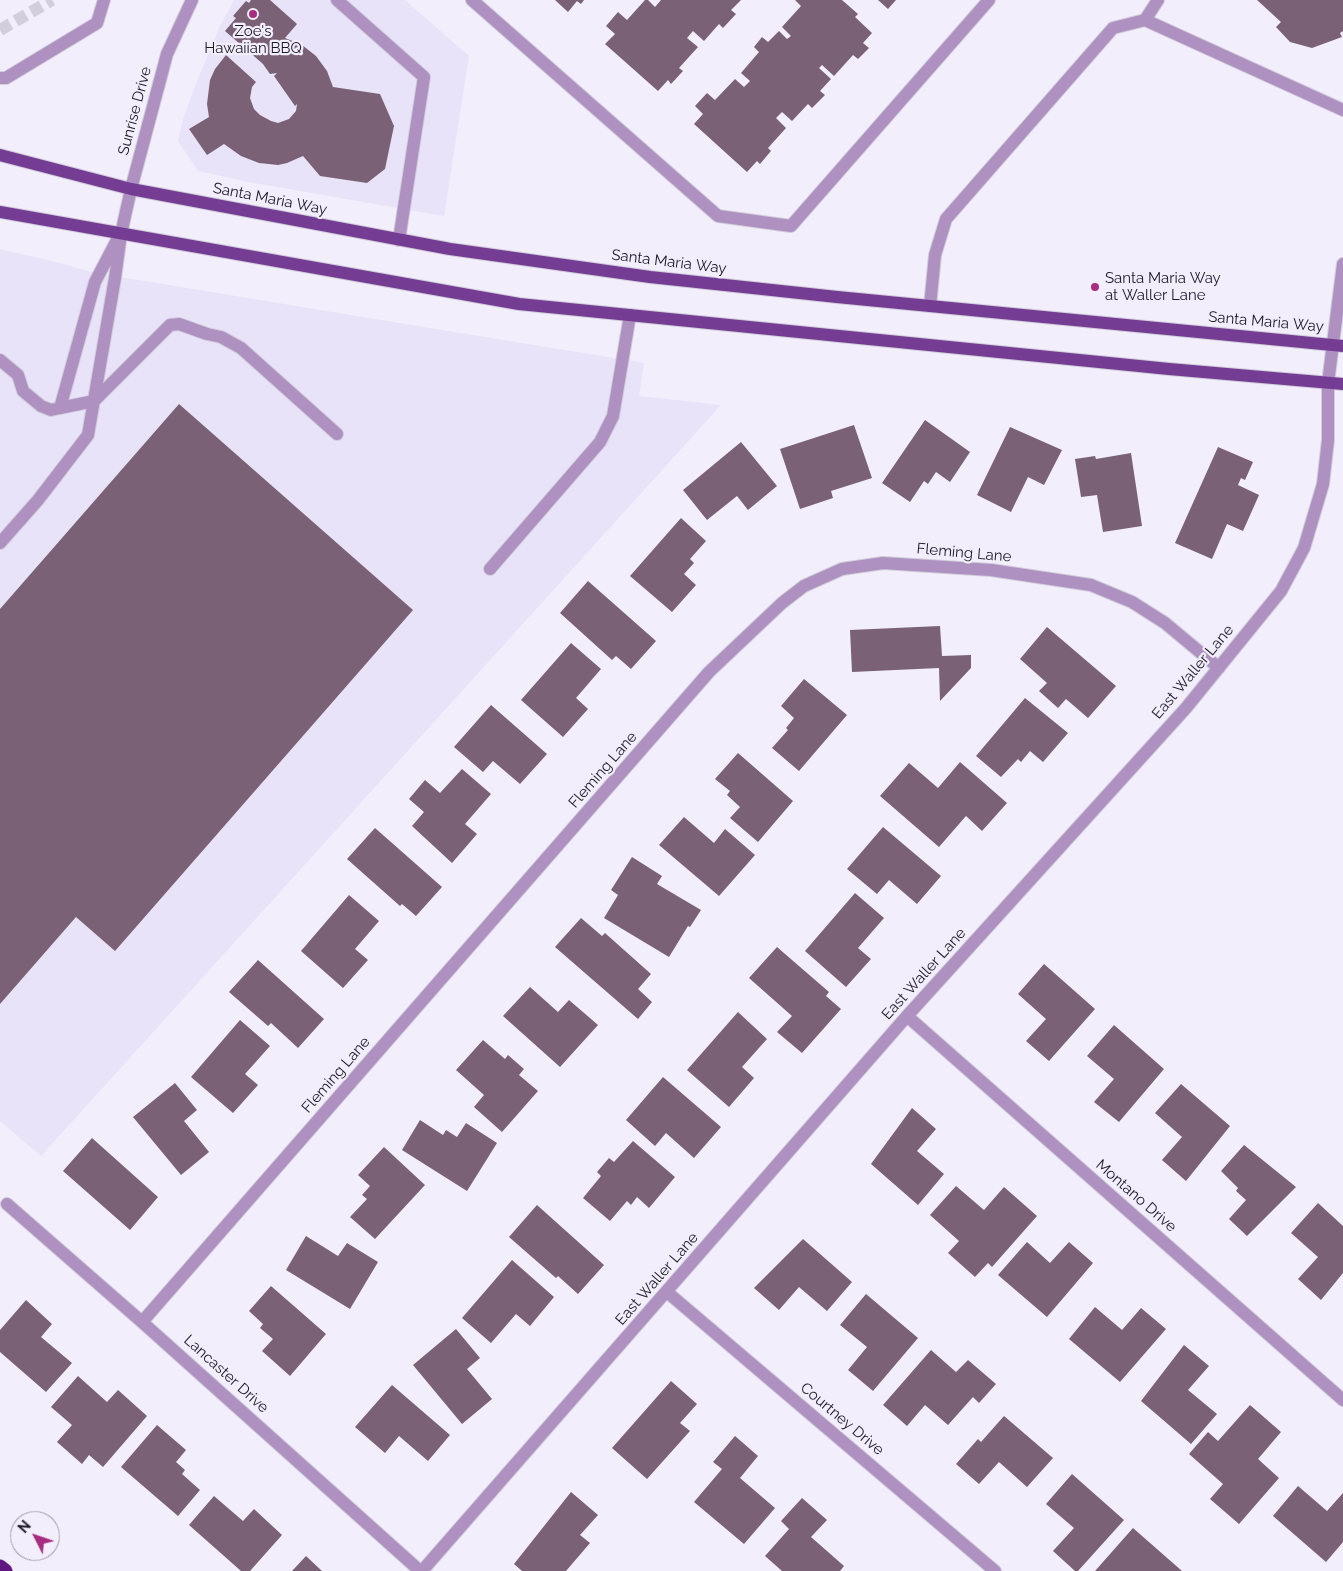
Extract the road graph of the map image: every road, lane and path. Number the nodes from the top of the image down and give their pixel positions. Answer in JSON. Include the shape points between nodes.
{"nodes":[{"id":1,"x":104,"y":0,"type":"edge"},
{"id":2,"x":192,"y":0,"type":"edge"},
{"id":3,"x":337,"y":0,"type":"edge"},
{"id":4,"x":472,"y":0,"type":"edge"},
{"id":5,"x":988,"y":0,"type":"edge"},
{"id":6,"x":1158,"y":0,"type":"edge"},
{"id":7,"x":1145,"y":20,"type":"junction"},
{"id":8,"x":0,"y":78,"type":"edge"},
{"id":9,"x":1343,"y":110,"type":"edge"},
{"id":10,"x":0,"y":155,"type":"edge"},
{"id":11,"x":131,"y":189,"type":"junction"},
{"id":12,"x":0,"y":212,"type":"edge"},
{"id":13,"x":121,"y":234,"type":"junction"},
{"id":14,"x":400,"y":240,"type":"junction"},
{"id":15,"x":1343,"y":264,"type":"edge"},
{"id":16,"x":930,"y":306,"type":"junction"},
{"id":17,"x":630,"y":315,"type":"junction"},
{"id":18,"x":1338,"y":345,"type":"edge"},
{"id":19,"x":0,"y":360,"type":"edge"},
{"id":20,"x":1328,"y":382,"type":"junction"},
{"id":21,"x":1343,"y":384,"type":"edge"},
{"id":22,"x":94,"y":401,"type":"junction"},
{"id":23,"x":60,"y":408,"type":"junction"},
{"id":24,"x":337,"y":434,"type":"dead end"},
{"id":25,"x":0,"y":543,"type":"edge"},
{"id":26,"x":490,"y":569,"type":"dead end"},
{"id":27,"x":1219,"y":668,"type":"junction"},
{"id":28,"x":907,"y":1016,"type":"junction"},
{"id":29,"x":7,"y":1204,"type":"dead end"},
{"id":30,"x":667,"y":1292,"type":"junction"},
{"id":31,"x":142,"y":1322,"type":"junction"},
{"id":32,"x":1343,"y":1400,"type":"edge"},
{"id":33,"x":0,"y":1567,"type":"edge"},
{"id":34,"x":5,"y":1571,"type":"edge"},
{"id":35,"x":421,"y":1571,"type":"edge"},
{"id":36,"x":995,"y":1571,"type":"edge"}],
"edges":[{"from":1,"to":8,"type":"street","via":[[97,23],[6,78]]},
{"from":2,"to":11,"type":"street","name":"Sunrise Drive","via":[[167,54]]},
{"from":3,"to":14,"type":"street","via":[[424,77]]},
{"from":4,"to":5,"type":"street","via":[[718,216],[791,226]]},
{"from":6,"to":7,"type":"street"},
{"from":7,"to":9,"type":"street"},
{"from":7,"to":16,"type":"street","via":[[1113,28],[946,219],[935,255]]},
{"from":10,"to":11,"type":"main road","name":"Santa Maria Way"},
{"from":11,"to":13,"type":"street","name":"Sunrise Drive"},
{"from":11,"to":14,"type":"main road","name":"Santa Maria Way"},
{"from":12,"to":13,"type":"main road"},
{"from":13,"to":17,"type":"main road","via":[[519,304]]},
{"from":13,"to":22,"type":"street"},
{"from":13,"to":23,"type":"street","via":[[95,282]]},
{"from":14,"to":16,"type":"main road","name":"Santa Maria Way","via":[[650,277]]},
{"from":15,"to":18,"type":"street","name":"East Waller Lane"},
{"from":16,"to":18,"type":"main road","name":"Santa Maria Way"},
{"from":17,"to":20,"type":"main road"},
{"from":17,"to":26,"type":"street","via":[[613,416],[600,442]]},
{"from":18,"to":20,"type":"street","name":"East Waller Lane"},
{"from":19,"to":23,"type":"street","via":[[18,375],[23,391],[41,406],[51,410]]},
{"from":20,"to":21,"type":"main road"},
{"from":20,"to":27,"type":"street","name":"East Waller Lane","via":[[1328,440],[1323,484],[1304,548],[1281,590]]},
{"from":22,"to":23,"type":"street"},
{"from":22,"to":24,"type":"street","via":[[170,325],[179,324],[221,336],[241,348]]},
{"from":22,"to":25,"type":"street","via":[[88,435]]},
{"from":27,"to":28,"type":"street","name":"East Waller Lane"},
{"from":27,"to":31,"type":"street","name":"Fleming Lane","via":[[1165,623],[1132,602],[1092,585],[991,570],[884,563],[842,569],[804,586],[709,672]]},
{"from":28,"to":30,"type":"street","name":"East Waller Lane"},
{"from":28,"to":32,"type":"street","name":"Montano Drive"},
{"from":29,"to":31,"type":"street","name":"Lancaster Drive"},
{"from":30,"to":35,"type":"street","name":"East Waller Lane"},
{"from":30,"to":36,"type":"street","name":"Courtney Drive"},
{"from":31,"to":35,"type":"street","name":"Lancaster Drive"},
{"from":33,"to":34,"type":"highway"}]}
